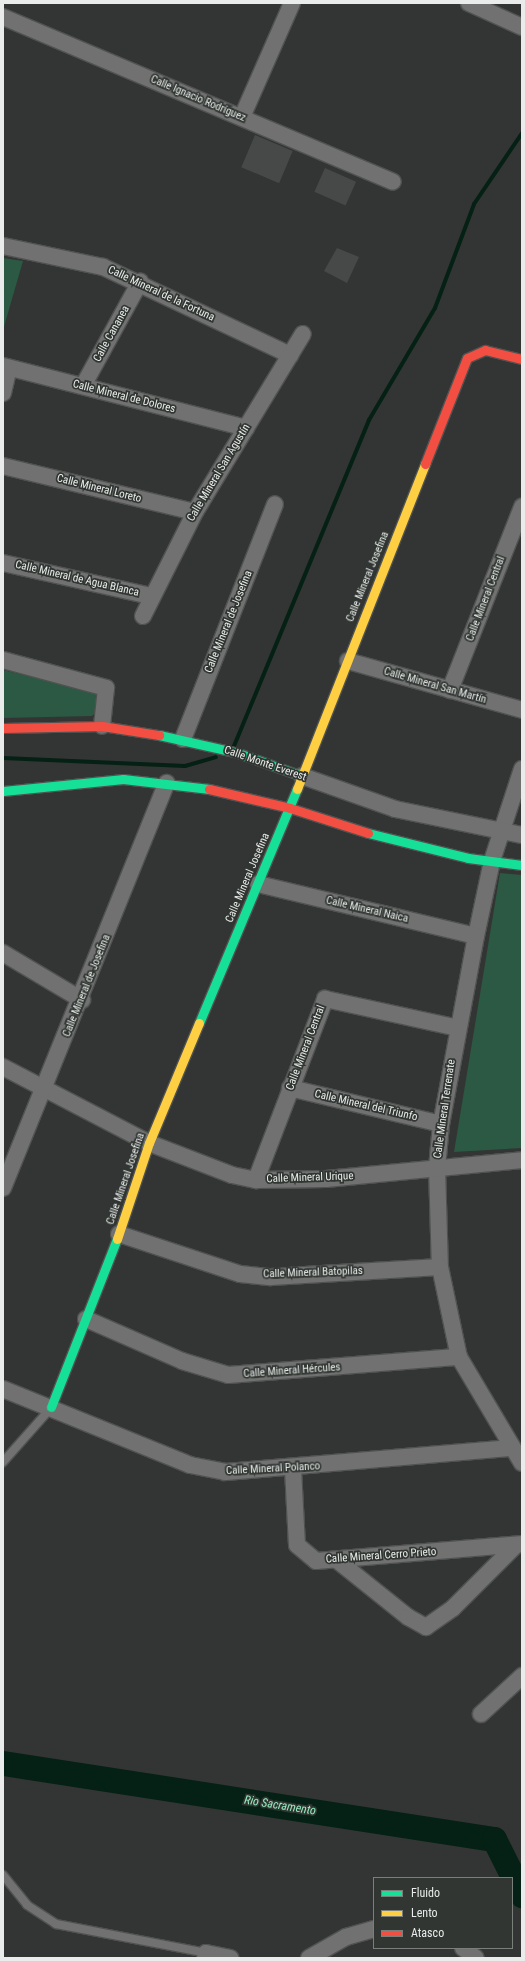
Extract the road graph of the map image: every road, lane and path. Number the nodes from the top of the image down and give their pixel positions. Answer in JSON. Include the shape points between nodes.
{"nodes":[{"id":1,"x":292,"y":3,"type":"edge"},
{"id":2,"x":469,"y":3,"type":"edge"},
{"id":3,"x":3,"y":17,"type":"edge"},
{"id":4,"x":522,"y":27,"type":"edge"},
{"id":5,"x":242,"y":117,"type":"junction"},
{"id":6,"x":393,"y":182,"type":"dead end"},
{"id":7,"x":3,"y":246,"type":"edge"},
{"id":8,"x":140,"y":282,"type":"junction"},
{"id":9,"x":303,"y":334,"type":"dead end"},
{"id":10,"x":290,"y":355,"type":"junction"},
{"id":11,"x":522,"y":358,"type":"edge"},
{"id":12,"x":6,"y":367,"type":"edge"},
{"id":13,"x":83,"y":386,"type":"junction"},
{"id":14,"x":3,"y":393,"type":"edge"},
{"id":15,"x":246,"y":428,"type":"junction"},
{"id":16,"x":3,"y":466,"type":"edge"},
{"id":17,"x":275,"y":504,"type":"dead end"},
{"id":18,"x":522,"y":507,"type":"edge"},
{"id":19,"x":195,"y":512,"type":"junction"},
{"id":20,"x":3,"y":563,"type":"edge"},
{"id":21,"x":151,"y":596,"type":"junction"},
{"id":22,"x":143,"y":616,"type":"dead end"},
{"id":23,"x":3,"y":660,"type":"edge"},
{"id":24,"x":348,"y":661,"type":"junction"},
{"id":25,"x":450,"y":690,"type":"junction"},
{"id":26,"x":522,"y":710,"type":"edge"},
{"id":27,"x":102,"y":726,"type":"junction"},
{"id":28,"x":3,"y":728,"type":"edge"},
{"id":29,"x":183,"y":739,"type":"junction"},
{"id":30,"x":522,"y":769,"type":"edge"},
{"id":31,"x":302,"y":776,"type":"junction"},
{"id":32,"x":167,"y":783,"type":"junction"},
{"id":33,"x":3,"y":791,"type":"edge"},
{"id":34,"x":290,"y":808,"type":"junction"},
{"id":35,"x":500,"y":833,"type":"junction"},
{"id":36,"x":522,"y":835,"type":"edge"},
{"id":37,"x":492,"y":861,"type":"junction"},
{"id":38,"x":522,"y":865,"type":"edge"},
{"id":39,"x":258,"y":884,"type":"junction"},
{"id":40,"x":476,"y":936,"type":"junction"},
{"id":41,"x":3,"y":953,"type":"edge"},
{"id":42,"x":82,"y":1000,"type":"junction"},
{"id":43,"x":458,"y":1028,"type":"junction"},
{"id":44,"x":3,"y":1067,"type":"edge"},
{"id":45,"x":290,"y":1088,"type":"junction"},
{"id":46,"x":45,"y":1089,"type":"junction"},
{"id":47,"x":441,"y":1124,"type":"junction"},
{"id":48,"x":149,"y":1143,"type":"junction"},
{"id":49,"x":522,"y":1160,"type":"edge"},
{"id":50,"x":437,"y":1168,"type":"junction"},
{"id":51,"x":256,"y":1180,"type":"junction"},
{"id":52,"x":4,"y":1182,"type":"edge"},
{"id":53,"x":120,"y":1234,"type":"junction"},
{"id":54,"x":440,"y":1267,"type":"junction"},
{"id":55,"x":86,"y":1319,"type":"junction"},
{"id":56,"x":459,"y":1357,"type":"junction"},
{"id":57,"x":3,"y":1389,"type":"edge"},
{"id":58,"x":51,"y":1407,"type":"junction"},
{"id":59,"x":510,"y":1448,"type":"junction"},
{"id":60,"x":3,"y":1462,"type":"edge"},
{"id":61,"x":522,"y":1463,"type":"edge"},
{"id":62,"x":293,"y":1469,"type":"junction"},
{"id":63,"x":519,"y":1545,"type":"edge"},
{"id":64,"x":338,"y":1561,"type":"junction"},
{"id":65,"x":522,"y":1676,"type":"edge"},
{"id":66,"x":481,"y":1714,"type":"dead end"},
{"id":67,"x":3,"y":1875,"type":"edge"},
{"id":68,"x":373,"y":1929,"type":"edge"},
{"id":69,"x":464,"y":1949,"type":"edge"},
{"id":70,"x":205,"y":1956,"type":"edge"},
{"id":71,"x":230,"y":1958,"type":"edge"},
{"id":72,"x":310,"y":1958,"type":"edge"},
{"id":73,"x":476,"y":1958,"type":"edge"}],
"edges":[{"from":1,"to":5,"type":"street"},
{"from":2,"to":4,"type":"street"},
{"from":3,"to":5,"type":"street","name":"Calle Ignacio Rodríguez"},
{"from":5,"to":6,"type":"street","name":"Calle Ignacio Rodríguez"},
{"from":7,"to":8,"type":"street","name":"Calle Mineral de la Fortuna","via":[[74,258]]},
{"from":8,"to":10,"type":"street","name":"Calle Mineral de la Fortuna"},
{"from":8,"to":13,"type":"street","name":"Calle Cananea"},
{"from":9,"to":10,"type":"street","name":"Calle Mineral San Agustín"},
{"from":10,"to":15,"type":"street","name":"Calle Mineral San Agustín"},
{"from":11,"to":24,"type":"street","name":"Calle Mineral Josefina","via":[[485,350],[472,353],[468,358]]},
{"from":12,"to":13,"type":"street","name":"Calle Mineral de Dolores"},
{"from":12,"to":14,"type":"street"},
{"from":13,"to":15,"type":"street","name":"Calle Mineral de Dolores"},
{"from":15,"to":19,"type":"street","name":"Calle Mineral San Agustín"},
{"from":16,"to":19,"type":"street","name":"Calle Mineral Loreto"},
{"from":17,"to":29,"type":"street","name":"Calle Mineral de Josefina"},
{"from":18,"to":25,"type":"street","name":"Calle Mineral Central"},
{"from":19,"to":21,"type":"street","name":"Calle Mineral San Agustín"},
{"from":20,"to":21,"type":"street","name":"Calle Mineral de Agua Blanca"},
{"from":21,"to":22,"type":"street","name":"Calle Mineral San Agustín"},
{"from":23,"to":27,"type":"street","via":[[108,689]]},
{"from":24,"to":25,"type":"street","name":"Calle Mineral San Martín"},
{"from":24,"to":31,"type":"street","name":"Calle Mineral Josefina"},
{"from":25,"to":26,"type":"street","name":"Calle Mineral San Martín"},
{"from":27,"to":28,"type":"street","name":"Calle Monte Everest"},
{"from":27,"to":29,"type":"street","name":"Calle Monte Everest"},
{"from":29,"to":31,"type":"street","name":"Calle Monte Everest","via":[[238,753]]},
{"from":30,"to":35,"type":"street","name":"Calle Mineral Terrenate"},
{"from":31,"to":34,"type":"street","name":"Calle Mineral Josefina"},
{"from":31,"to":35,"type":"street","name":"Calle Monte Everest","via":[[395,809]]},
{"from":32,"to":33,"type":"street","via":[[123,779]]},
{"from":32,"to":34,"type":"street","via":[[219,790]]},
{"from":32,"to":42,"type":"street","name":"Calle Mineral de Josefina"},
{"from":34,"to":37,"type":"street","via":[[387,839]]},
{"from":34,"to":39,"type":"street","name":"Calle Mineral Josefina"},
{"from":35,"to":36,"type":"street","name":"Calle Monte Everest"},
{"from":35,"to":37,"type":"street","name":"Calle Mineral Terrenate"},
{"from":37,"to":38,"type":"street"},
{"from":37,"to":40,"type":"street","name":"Calle Mineral Terrenate"},
{"from":39,"to":40,"type":"street","name":"Calle Mineral Naica"},
{"from":39,"to":48,"type":"street","name":"Calle Mineral Josefina"},
{"from":40,"to":43,"type":"street","name":"Calle Mineral Terrenate"},
{"from":41,"to":42,"type":"street"},
{"from":42,"to":46,"type":"street","name":"Calle Mineral de Josefina"},
{"from":43,"to":45,"type":"street","name":"Calle Mineral Central","via":[[325,999]]},
{"from":43,"to":47,"type":"street","name":"Calle Mineral Terrenate"},
{"from":44,"to":46,"type":"street","name":"Calle Mineral Urique"},
{"from":45,"to":47,"type":"street","name":"Calle Mineral del Triunfo"},
{"from":45,"to":51,"type":"street","name":"Calle Mineral Central"},
{"from":46,"to":48,"type":"street","name":"Calle Mineral Urique"},
{"from":46,"to":52,"type":"street","name":"Calle Mineral de Josefina"},
{"from":47,"to":50,"type":"street","name":"Calle Mineral Terrenate"},
{"from":48,"to":51,"type":"street","name":"Calle Mineral Urique","via":[[232,1175]]},
{"from":48,"to":53,"type":"street","name":"Calle Mineral Josefina"},
{"from":49,"to":50,"type":"street","name":"Calle Mineral Urique"},
{"from":50,"to":51,"type":"street","name":"Calle Mineral Urique","via":[[326,1179]]},
{"from":50,"to":54,"type":"street","name":"Calle Mineral Terrenate"},
{"from":53,"to":54,"type":"street","name":"Calle Mineral Batopilas","via":[[240,1274],[271,1277]]},
{"from":53,"to":55,"type":"street","name":"Calle Mineral Josefina"},
{"from":54,"to":56,"type":"street","name":"Calle Mineral Terrenate"},
{"from":55,"to":56,"type":"street","name":"Calle Mineral Hércules","via":[[182,1361],[228,1375]]},
{"from":55,"to":58,"type":"street","name":"Calle Mineral Josefina"},
{"from":56,"to":59,"type":"street","name":"Calle Mineral Terrenate"},
{"from":57,"to":58,"type":"street","name":"Calle Mineral Polanco"},
{"from":58,"to":60,"type":"lane"},
{"from":58,"to":62,"type":"street","name":"Calle Mineral Polanco","via":[[190,1465],[225,1472]]},
{"from":59,"to":61,"type":"street","name":"Calle Mineral Terrenate"},
{"from":59,"to":62,"type":"street","name":"Calle Mineral Polanco"},
{"from":62,"to":64,"type":"street","name":"Calle Mineral Cerro Prieto","via":[[297,1545],[316,1561]]},
{"from":63,"to":64,"type":"street","name":"Calle Mineral Cerro Prieto"},
{"from":63,"to":64,"type":"street","via":[[453,1608],[426,1627],[408,1617]]},
{"from":65,"to":66,"type":"street"},
{"from":67,"to":70,"type":"lane","via":[[27,1905],[56,1924]]},
{"from":68,"to":72,"type":"street","via":[[346,1937]]},
{"from":69,"to":73,"type":"street"},
{"from":70,"to":71,"type":"street"}]}
